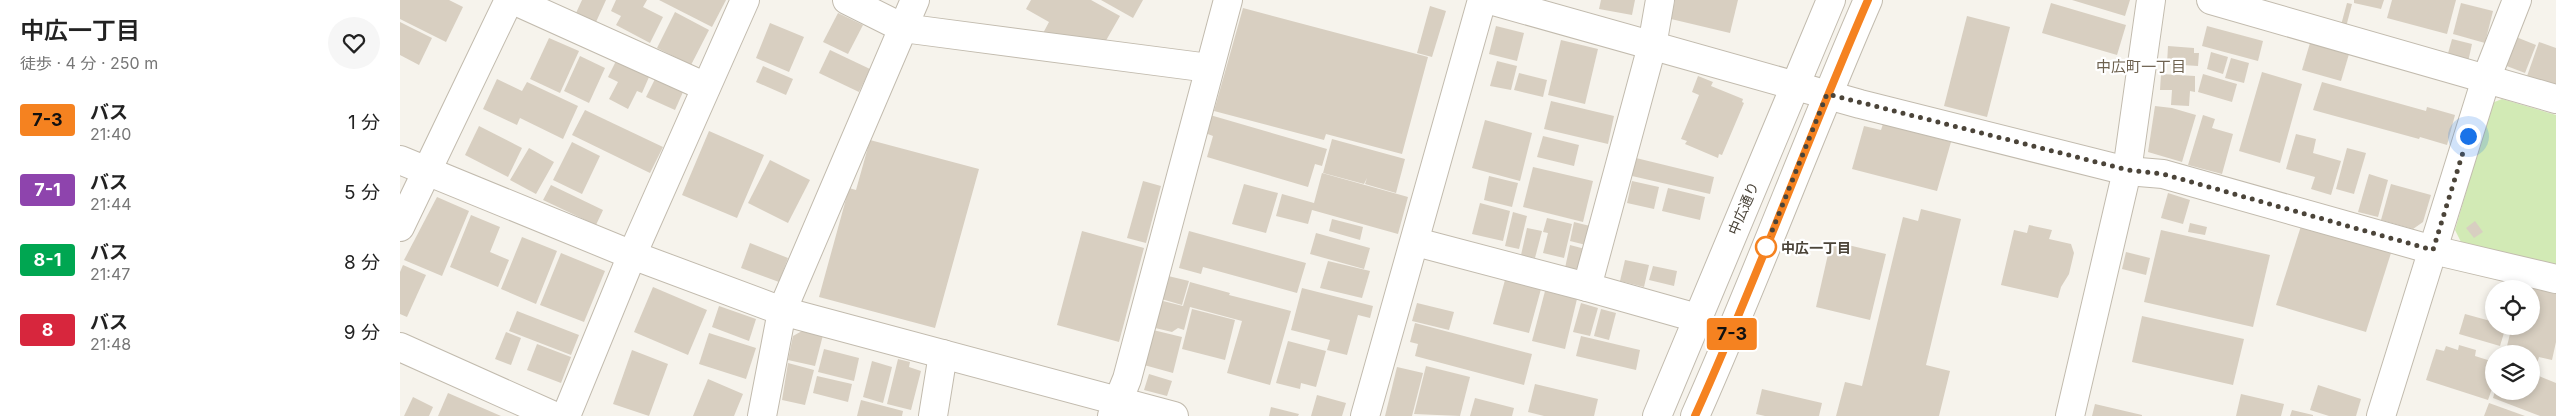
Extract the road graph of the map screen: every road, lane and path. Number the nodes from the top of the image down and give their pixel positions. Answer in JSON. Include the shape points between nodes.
{"nodes":[{"id":1,"x":509,"y":0,"type":"edge"},
{"id":2,"x":513,"y":0,"type":"edge"},
{"id":3,"x":745,"y":0,"type":"edge"},
{"id":4,"x":847,"y":0,"type":"edge"},
{"id":5,"x":915,"y":0,"type":"edge"},
{"id":6,"x":1228,"y":0,"type":"edge"},
{"id":7,"x":1482,"y":0,"type":"edge"},
{"id":8,"x":1490,"y":0,"type":"edge"},
{"id":9,"x":1660,"y":0,"type":"edge"},
{"id":10,"x":1831,"y":0,"type":"edge"},
{"id":11,"x":1868,"y":0,"type":"edge"},
{"id":12,"x":2151,"y":0,"type":"edge"},
{"id":13,"x":2211,"y":0,"type":"edge"},
{"id":14,"x":2517,"y":0,"type":"edge"},
{"id":15,"x":903,"y":28,"type":"junction"},
{"id":16,"x":1652,"y":46,"type":"junction"},
{"id":17,"x":1209,"y":68,"type":"junction"},
{"id":18,"x":2486,"y":79,"type":"junction"},
{"id":19,"x":1795,"y":86,"type":"junction"},
{"id":20,"x":706,"y":87,"type":"junction"},
{"id":21,"x":1827,"y":94,"type":"junction"},
{"id":22,"x":2556,"y":99,"type":"edge"},
{"id":23,"x":400,"y":160,"type":"edge"},
{"id":24,"x":2128,"y":170,"type":"junction"},
{"id":25,"x":427,"y":171,"type":"junction"},
{"id":26,"x":400,"y":227,"type":"edge"},
{"id":27,"x":1416,"y":242,"type":"junction"},
{"id":28,"x":2433,"y":250,"type":"junction"},
{"id":29,"x":632,"y":255,"type":"junction"},
{"id":30,"x":2556,"y":278,"type":"edge"},
{"id":31,"x":1587,"y":287,"type":"junction"},
{"id":32,"x":782,"y":311,"type":"junction"},
{"id":33,"x":1697,"y":318,"type":"junction"},
{"id":34,"x":400,"y":347,"type":"edge"},
{"id":35,"x":944,"y":354,"type":"junction"},
{"id":36,"x":1115,"y":408,"type":"edge"},
{"id":37,"x":554,"y":416,"type":"edge"},
{"id":38,"x":566,"y":416,"type":"edge"},
{"id":39,"x":762,"y":416,"type":"edge"},
{"id":40,"x":933,"y":416,"type":"edge"},
{"id":41,"x":1174,"y":416,"type":"edge"},
{"id":42,"x":1366,"y":416,"type":"edge"},
{"id":43,"x":1657,"y":416,"type":"edge"},
{"id":44,"x":1695,"y":416,"type":"edge"},
{"id":45,"x":2070,"y":416,"type":"edge"},
{"id":46,"x":2381,"y":416,"type":"edge"}],
"edges":[{"from":1,"to":25,"type":"street"},
{"from":2,"to":20,"type":"street"},
{"from":3,"to":20,"type":"street"},
{"from":4,"to":15,"type":"street"},
{"from":5,"to":15,"type":"street"},
{"from":6,"to":17,"type":"street"},
{"from":7,"to":27,"type":"street"},
{"from":8,"to":16,"type":"street"},
{"from":9,"to":16,"type":"street"},
{"from":10,"to":19,"type":"street","name":"中広通り"},
{"from":11,"to":21,"type":"street"},
{"from":12,"to":24,"type":"street"},
{"from":13,"to":18,"type":"street"},
{"from":14,"to":18,"type":"street"},
{"from":15,"to":17,"type":"street"},
{"from":15,"to":32,"type":"street"},
{"from":16,"to":19,"type":"street"},
{"from":16,"to":31,"type":"street"},
{"from":17,"to":36,"type":"street","via":[[1127,379]]},
{"from":18,"to":22,"type":"street"},
{"from":18,"to":28,"type":"street"},
{"from":19,"to":21,"type":"street"},
{"from":19,"to":33,"type":"street","name":"中広通り"},
{"from":20,"to":29,"type":"street"},
{"from":21,"to":24,"type":"street"},
{"from":21,"to":44,"type":"street"},
{"from":23,"to":25,"type":"street"},
{"from":24,"to":28,"type":"street","via":[[2163,174]]},
{"from":24,"to":45,"type":"street"},
{"from":25,"to":26,"type":"street"},
{"from":25,"to":29,"type":"street"},
{"from":27,"to":31,"type":"street"},
{"from":27,"to":42,"type":"street"},
{"from":28,"to":30,"type":"street"},
{"from":28,"to":46,"type":"street"},
{"from":29,"to":32,"type":"street"},
{"from":29,"to":38,"type":"street"},
{"from":31,"to":33,"type":"street"},
{"from":32,"to":35,"type":"street"},
{"from":32,"to":39,"type":"street"},
{"from":33,"to":43,"type":"street","name":"中広通り"},
{"from":34,"to":37,"type":"street"},
{"from":35,"to":36,"type":"street"},
{"from":35,"to":40,"type":"street"},
{"from":36,"to":41,"type":"street"}]}
